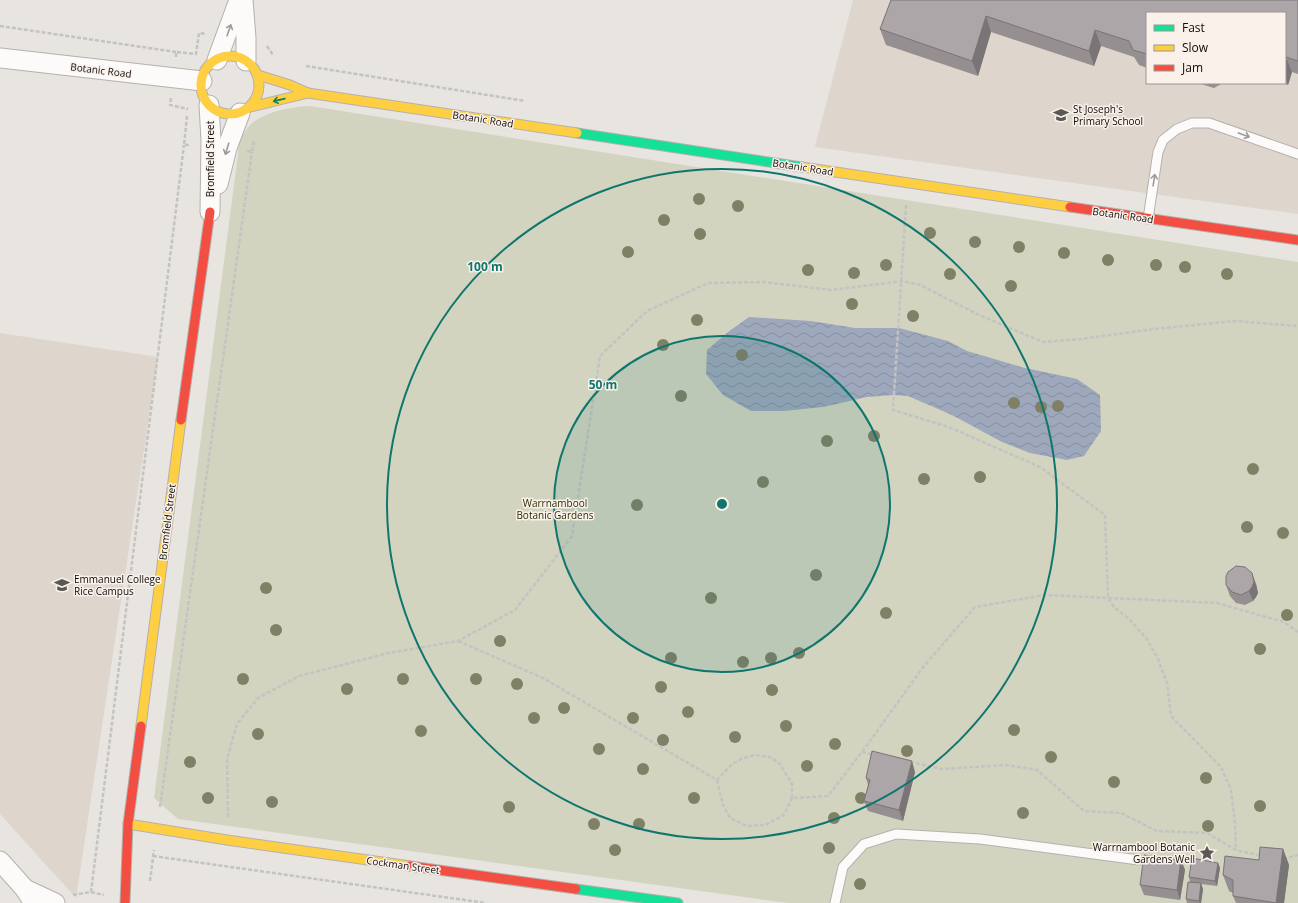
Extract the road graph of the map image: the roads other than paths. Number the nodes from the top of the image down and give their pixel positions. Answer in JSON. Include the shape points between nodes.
{"nodes":[{"id":1,"x":239,"y":0,"type":"edge"},
{"id":2,"x":243,"y":0,"type":"edge"},
{"id":3,"x":0,"y":58,"type":"edge"},
{"id":4,"x":217,"y":60,"type":"junction"},
{"id":5,"x":252,"y":68,"type":"junction"},
{"id":6,"x":202,"y":81,"type":"junction"},
{"id":7,"x":308,"y":93,"type":"junction"},
{"id":8,"x":209,"y":105,"type":"junction"},
{"id":9,"x":245,"y":110,"type":"junction"},
{"id":10,"x":219,"y":147,"type":"junction"},
{"id":11,"x":1298,"y":154,"type":"edge"},
{"id":12,"x":210,"y":212,"type":"joint"},
{"id":13,"x":1148,"y":219,"type":"junction"},
{"id":14,"x":1298,"y":240,"type":"edge"},
{"id":15,"x":128,"y":824,"type":"junction"},
{"id":16,"x":1139,"y":860,"type":"dead end"},
{"id":17,"x":0,"y":861,"type":"edge"},
{"id":18,"x":125,"y":881,"type":"junction"},
{"id":19,"x":29,"y":896,"type":"edge"},
{"id":20,"x":115,"y":898,"type":"dead end"},
{"id":21,"x":63,"y":901,"type":"edge"},
{"id":22,"x":125,"y":903,"type":"edge"},
{"id":23,"x":678,"y":903,"type":"edge"},
{"id":24,"x":835,"y":903,"type":"edge"}],
"edges":[{"from":4,"to":1,"type":"street","one_way":true},
{"from":2,"to":5,"type":"street","via":[[246,38]]},
{"from":3,"to":6,"type":"street","name":"Botanic Road"},
{"from":4,"to":5,"type":"street","via":[[237,57]]},
{"from":4,"to":6,"type":"street","via":[[207,69]]},
{"from":5,"to":7,"type":"street","name":"Botanic Road"},
{"from":5,"to":9,"type":"street","via":[[259,84],[259,92]]},
{"from":6,"to":8,"type":"street","via":[[204,98]]},
{"from":7,"to":9,"type":"street","name":"Botanic Road","one_way":true},
{"from":7,"to":13,"type":"street","name":"Botanic Road"},
{"from":8,"to":9,"type":"street","via":[[224,114]]},
{"from":8,"to":10,"type":"street","name":"Bromfield Street"},
{"from":9,"to":10,"type":"street","name":"Bromfield Street"},
{"from":10,"to":12,"type":"street","name":"Bromfield Street"},
{"from":13,"to":11,"type":"lane","one_way":true,"via":[[1158,152],[1163,140],[1177,129],[1192,123],[1209,123]]},
{"from":12,"to":15,"type":"street","name":"Bromfield Street"},
{"from":13,"to":14,"type":"street","name":"Botanic Road"},
{"from":15,"to":18,"type":"street","name":"Bromfield Street"},
{"from":15,"to":23,"type":"street","name":"Cockman Street"},
{"from":16,"to":24,"type":"lane","via":[[980,839],[896,834],[864,844],[843,867]]},
{"from":17,"to":19,"type":"street"},
{"from":18,"to":20,"type":"street","name":"Bromfield Street"},
{"from":18,"to":22,"type":"street","name":"Bromfield Street"},
{"from":19,"to":21,"type":"street"}]}
